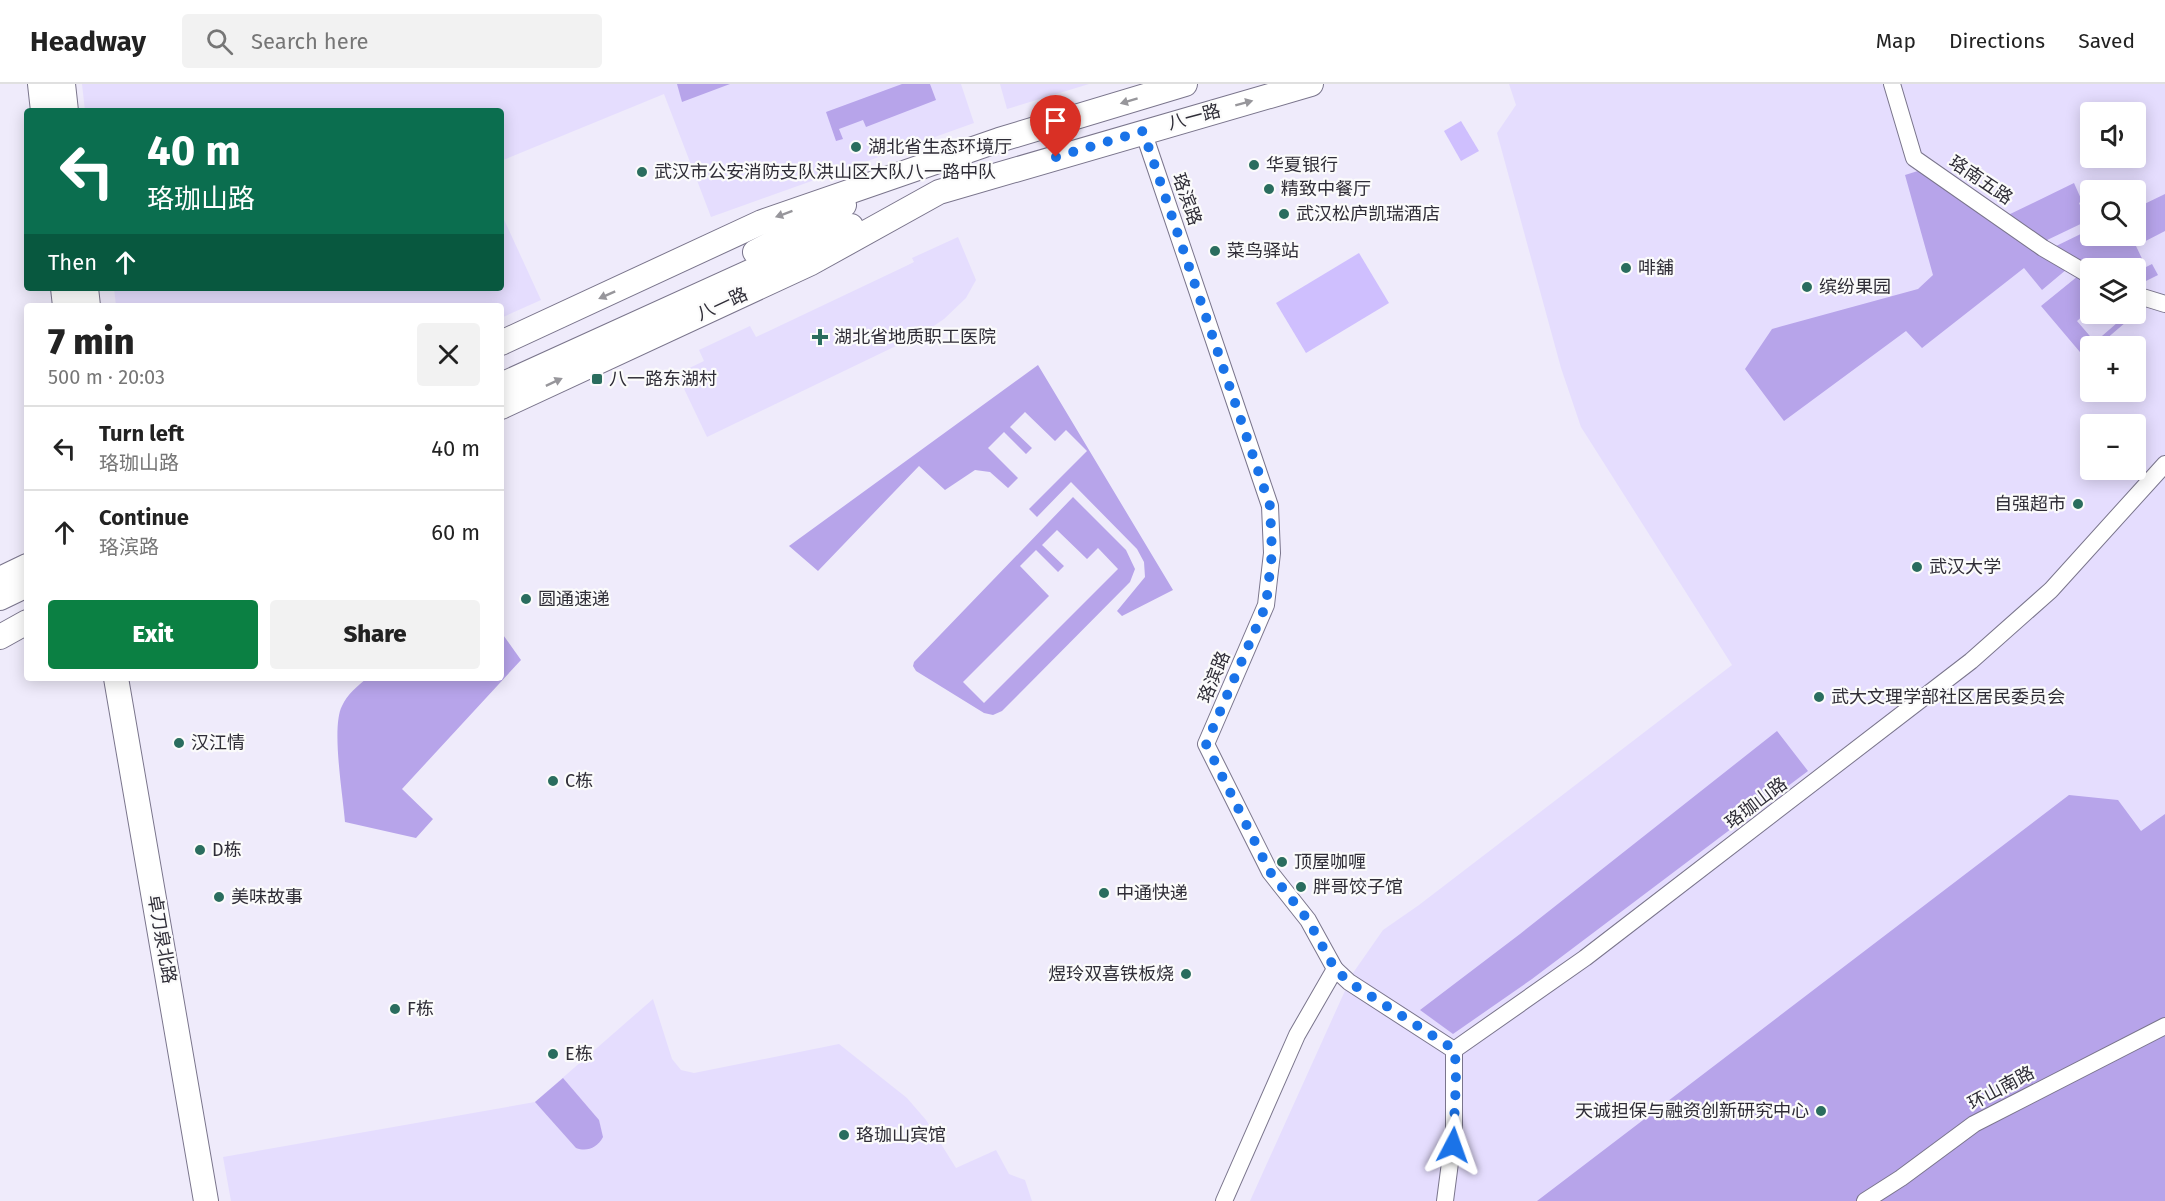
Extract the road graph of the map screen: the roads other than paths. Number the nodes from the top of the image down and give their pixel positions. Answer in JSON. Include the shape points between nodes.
{"nodes":[{"id":1,"x":40,"y":84,"type":"edge"},
{"id":2,"x":63,"y":84,"type":"edge"},
{"id":3,"x":1185,"y":84,"type":"edge"},
{"id":4,"x":1311,"y":84,"type":"edge"},
{"id":5,"x":1892,"y":84,"type":"edge"},
{"id":6,"x":43,"y":108,"type":"edge"},
{"id":7,"x":66,"y":108,"type":"edge"},
{"id":8,"x":1143,"y":131,"type":"junction"},
{"id":9,"x":916,"y":168,"type":"junction"},
{"id":10,"x":939,"y":192,"type":"junction"},
{"id":11,"x":755,"y":260,"type":"junction"},
{"id":12,"x":2080,"y":270,"type":"edge"},
{"id":13,"x":2146,"y":298,"type":"edge"},
{"id":14,"x":2165,"y":304,"type":"edge"},
{"id":15,"x":504,"y":342,"type":"edge"},
{"id":16,"x":504,"y":367,"type":"edge"},
{"id":17,"x":504,"y":384,"type":"edge"},
{"id":18,"x":504,"y":406,"type":"edge"},
{"id":19,"x":2165,"y":464,"type":"edge"},
{"id":20,"x":24,"y":567,"type":"edge"},
{"id":21,"x":0,"y":579,"type":"edge"},
{"id":22,"x":24,"y":586,"type":"edge"},
{"id":23,"x":0,"y":598,"type":"edge"},
{"id":24,"x":24,"y":608,"type":"edge"},
{"id":25,"x":9,"y":627,"type":"edge"},
{"id":26,"x":117,"y":681,"type":"edge"},
{"id":27,"x":129,"y":681,"type":"edge"},
{"id":28,"x":1335,"y":969,"type":"junction"},
{"id":29,"x":2165,"y":1026,"type":"edge"},
{"id":30,"x":1455,"y":1050,"type":"junction"},
{"id":31,"x":206,"y":1201,"type":"edge"},
{"id":32,"x":215,"y":1201,"type":"edge"},
{"id":33,"x":1224,"y":1201,"type":"edge"},
{"id":34,"x":1445,"y":1201,"type":"edge"},
{"id":35,"x":1865,"y":1201,"type":"edge"}],
"edges":[{"from":1,"to":6,"type":"main road"},
{"from":2,"to":7,"type":"main road"},
{"from":3,"to":9,"type":"main road","name":"八一路","one_way":true},
{"from":8,"to":4,"type":"main road","name":"八一路","one_way":true},
{"from":5,"to":12,"type":"street","name":"珞南五路","via":[[1914,158]]},
{"from":8,"to":10,"type":"main road","name":"八一路"},
{"from":8,"to":28,"type":"street","name":"珞滨路","via":[[1272,520],[1270,591],[1266,605],[1206,744],[1270,872],[1308,920]]},
{"from":9,"to":11,"type":"main road","name":"八一路"},
{"from":9,"to":15,"type":"main road","name":"八一路","one_way":true,"via":[[762,222]]},
{"from":10,"to":11,"type":"main road","name":"八一路"},
{"from":18,"to":10,"type":"main road","name":"八一路","one_way":true,"via":[[811,263]]},
{"from":11,"to":16,"type":"main road","name":"八一路"},
{"from":11,"to":17,"type":"main road","name":"八一路"},
{"from":13,"to":14,"type":"street"},
{"from":19,"to":30,"type":"street","name":"珞珈山路","via":[[2051,590],[1971,661],[1585,958]]},
{"from":20,"to":21,"type":"main road"},
{"from":22,"to":23,"type":"main road"},
{"from":24,"to":25,"type":"main road"},
{"from":26,"to":31,"type":"main road","name":"卓刀泉北路"},
{"from":27,"to":32,"type":"main road","name":"卓刀泉北路"},
{"from":28,"to":30,"type":"street"},
{"from":28,"to":33,"type":"street","via":[[1297,1035]]},
{"from":29,"to":35,"type":"street","name":"环山南路","via":[[1974,1124]]},
{"from":30,"to":34,"type":"street","via":[[1454,1131]]}]}
